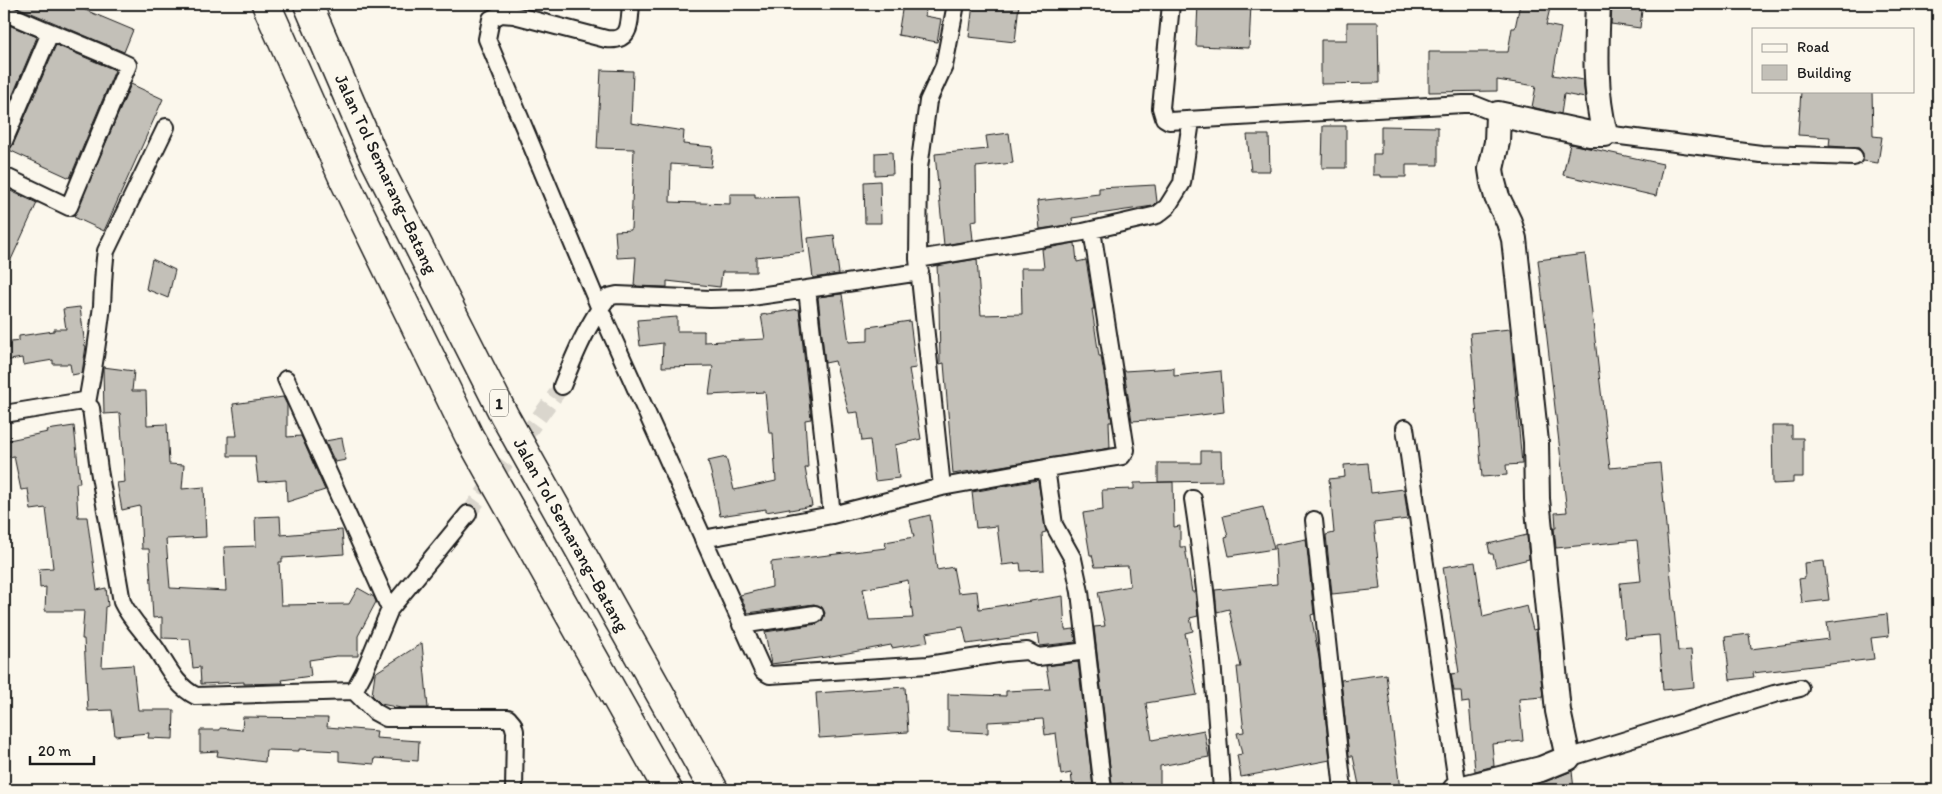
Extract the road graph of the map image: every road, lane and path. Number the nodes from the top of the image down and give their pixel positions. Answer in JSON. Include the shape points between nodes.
{"nodes":[{"id":1,"x":266,"y":4,"type":"edge"},
{"id":2,"x":308,"y":4,"type":"edge"},
{"id":3,"x":631,"y":4,"type":"edge"},
{"id":4,"x":956,"y":4,"type":"edge"},
{"id":5,"x":1171,"y":4,"type":"edge"},
{"id":6,"x":1598,"y":4,"type":"edge"},
{"id":7,"x":4,"y":12,"type":"edge"},
{"id":8,"x":50,"y":33,"type":"junction"},
{"id":9,"x":1498,"y":114,"type":"junction"},
{"id":10,"x":1191,"y":121,"type":"junction"},
{"id":11,"x":166,"y":128,"type":"dead end"},
{"id":12,"x":1605,"y":134,"type":"junction"},
{"id":13,"x":4,"y":141,"type":"edge"},
{"id":14,"x":1854,"y":157,"type":"dead end"},
{"id":15,"x":4,"y":176,"type":"edge"},
{"id":16,"x":1092,"y":230,"type":"junction"},
{"id":17,"x":919,"y":265,"type":"junction"},
{"id":18,"x":807,"y":290,"type":"junction"},
{"id":19,"x":600,"y":309,"type":"junction"},
{"id":20,"x":286,"y":379,"type":"dead end"},
{"id":21,"x":562,"y":386,"type":"tunnel mouth"},
{"id":22,"x":87,"y":403,"type":"junction"},
{"id":23,"x":4,"y":414,"type":"edge"},
{"id":24,"x":1405,"y":428,"type":"dead end"},
{"id":25,"x":1046,"y":468,"type":"junction"},
{"id":26,"x":942,"y":487,"type":"junction"},
{"id":27,"x":1193,"y":499,"type":"dead end"},
{"id":28,"x":468,"y":514,"type":"tunnel mouth"},
{"id":29,"x":832,"y":515,"type":"junction"},
{"id":30,"x":1314,"y":520,"type":"dead end"},
{"id":31,"x":703,"y":539,"type":"junction"},
{"id":32,"x":390,"y":609,"type":"junction"},
{"id":33,"x":815,"y":614,"type":"dead end"},
{"id":34,"x":741,"y":625,"type":"junction"},
{"id":35,"x":1087,"y":650,"type":"junction"},
{"id":36,"x":1800,"y":688,"type":"dead end"},
{"id":37,"x":354,"y":691,"type":"junction"},
{"id":38,"x":1568,"y":758,"type":"junction"},
{"id":39,"x":514,"y":790,"type":"edge"},
{"id":40,"x":668,"y":790,"type":"edge"},
{"id":41,"x":714,"y":790,"type":"edge"},
{"id":42,"x":1103,"y":790,"type":"edge"},
{"id":43,"x":1222,"y":790,"type":"edge"},
{"id":44,"x":1342,"y":790,"type":"edge"},
{"id":45,"x":1457,"y":790,"type":"edge"}],
"edges":[{"from":1,"to":40,"type":"highway","via":[[345,182],[469,436]]},
{"from":2,"to":41,"type":"highway","name":"Jalan Tol Semarang–Batang","number":"1","via":[[376,162],[504,415]]},
{"from":3,"to":19,"type":"street","via":[[629,27],[624,37],[616,40],[514,15],[501,14],[491,19],[487,30],[489,45]]},
{"from":4,"to":17,"type":"street","via":[[944,66],[928,102],[918,168]]},
{"from":5,"to":10,"type":"street","via":[[1162,114],[1169,121]]},
{"from":6,"to":12,"type":"street","via":[[1595,59],[1600,116]]},
{"from":7,"to":8,"type":"street"},
{"from":8,"to":13,"type":"street"},
{"from":8,"to":15,"type":"street","via":[[128,65],[69,207]]},
{"from":9,"to":10,"type":"street","via":[[1473,104],[1463,104]]},
{"from":9,"to":12,"type":"street","via":[[1590,134]]},
{"from":9,"to":38,"type":"street","via":[[1497,142],[1491,169],[1497,197],[1514,239],[1536,442],[1537,499],[1557,701]]},
{"from":10,"to":16,"type":"street","via":[[1182,183],[1167,207],[1157,216]]},
{"from":11,"to":22,"type":"street","via":[[106,251],[97,351]]},
{"from":12,"to":14,"type":"street","via":[[1761,154]]},
{"from":16,"to":17,"type":"street"},
{"from":16,"to":25,"type":"street","via":[[1126,450],[1122,456]]},
{"from":17,"to":18,"type":"street"},
{"from":17,"to":26,"type":"street"},
{"from":18,"to":19,"type":"street","via":[[710,299],[617,295],[608,297]]},
{"from":18,"to":29,"type":"street"},
{"from":19,"to":21,"type":"street","via":[[583,336]]},
{"from":19,"to":31,"type":"street"},
{"from":20,"to":32,"type":"street"},
{"from":22,"to":23,"type":"street","via":[[83,401]]},
{"from":22,"to":37,"type":"street","via":[[91,408],[122,602],[178,682],[189,692],[203,697]]},
{"from":24,"to":45,"type":"street"},
{"from":25,"to":26,"type":"street"},
{"from":25,"to":35,"type":"street","via":[[1054,525],[1073,559]]},
{"from":26,"to":29,"type":"street"},
{"from":27,"to":43,"type":"street","via":[[1213,672]]},
{"from":28,"to":32,"type":"street"},
{"from":29,"to":31,"type":"street"},
{"from":30,"to":44,"type":"street"},
{"from":31,"to":34,"type":"street"},
{"from":32,"to":37,"type":"street"},
{"from":33,"to":34,"type":"street"},
{"from":34,"to":35,"type":"street","via":[[763,671],[770,676],[928,665],[1004,653],[1027,652],[1038,658]]},
{"from":35,"to":42,"type":"street"},
{"from":36,"to":38,"type":"street"},
{"from":37,"to":39,"type":"street","via":[[375,712],[386,718],[508,718],[515,731]]},
{"from":38,"to":45,"type":"street","via":[[1541,769]]}]}
